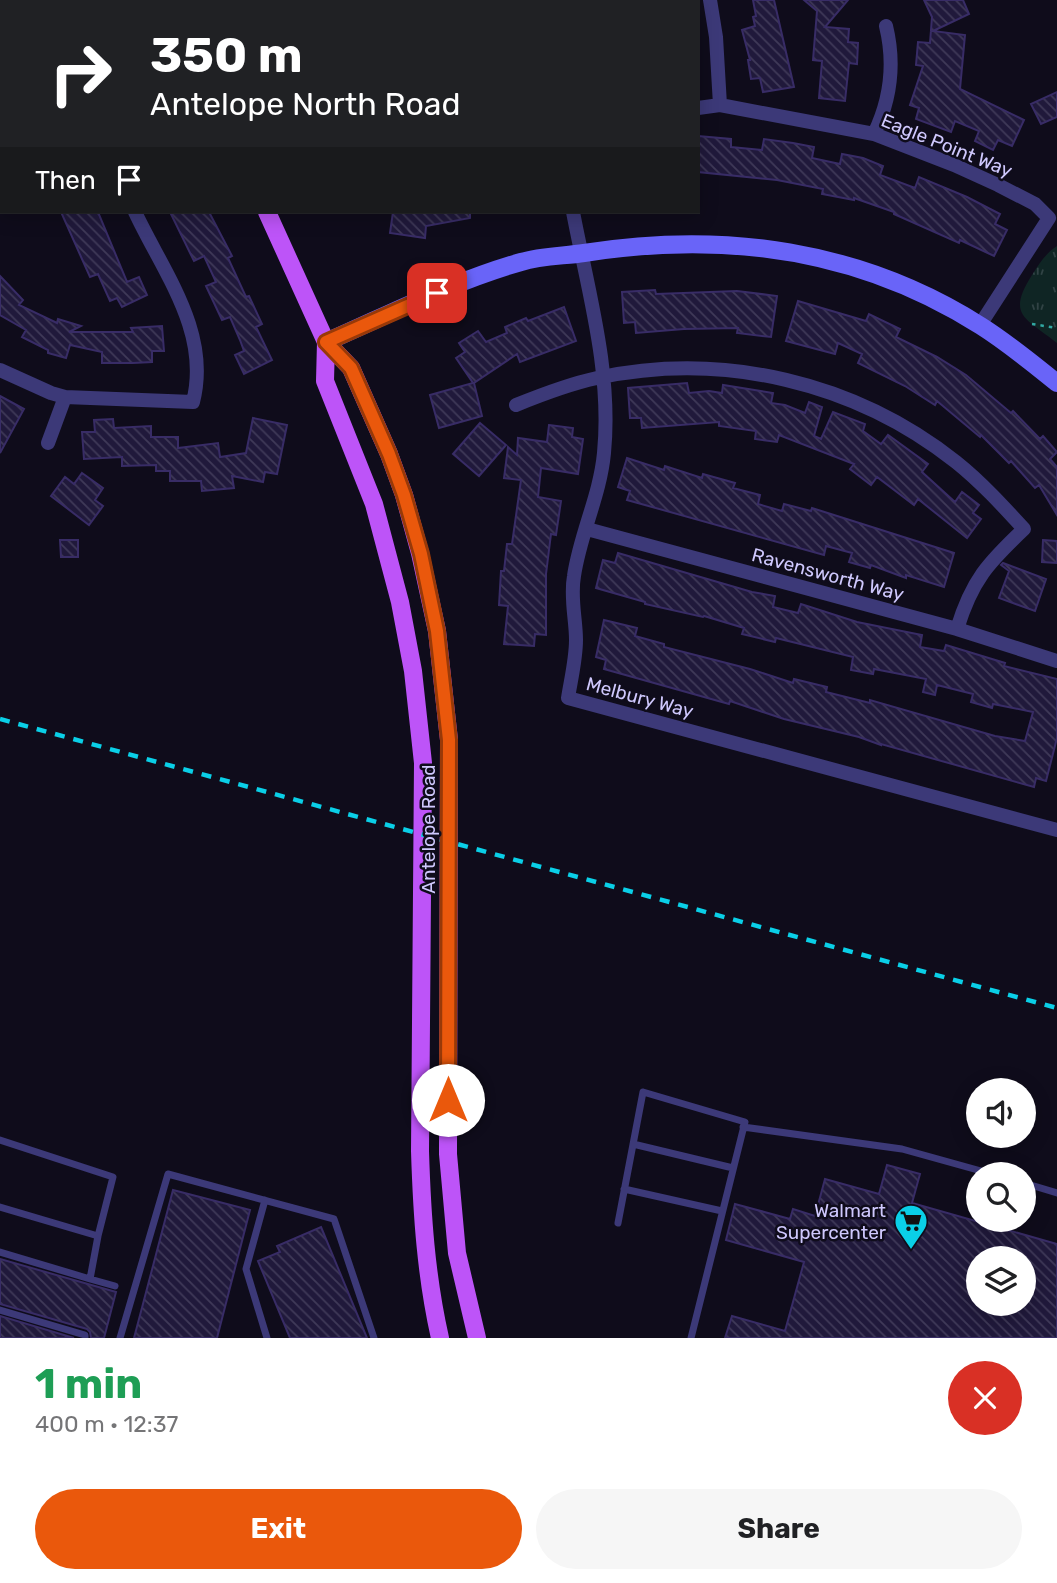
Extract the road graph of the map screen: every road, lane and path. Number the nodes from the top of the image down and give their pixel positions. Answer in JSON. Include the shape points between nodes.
{"nodes":[{"id":1,"x":710,"y":0,"type":"edge"},
{"id":2,"x":886,"y":26,"type":"dead end"},
{"id":3,"x":720,"y":105,"type":"junction"},
{"id":4,"x":700,"y":108,"type":"edge"},
{"id":5,"x":874,"y":134,"type":"junction"},
{"id":6,"x":136,"y":214,"type":"edge"},
{"id":7,"x":268,"y":214,"type":"edge"},
{"id":8,"x":573,"y":214,"type":"edge"},
{"id":9,"x":581,"y":253,"type":"junction"},
{"id":10,"x":1032,"y":324,"type":"dead end"},
{"id":11,"x":980,"y":325,"type":"junction"},
{"id":12,"x":1057,"y":328,"type":"edge"},
{"id":13,"x":326,"y":342,"type":"junction"},
{"id":14,"x":0,"y":370,"type":"edge"},
{"id":15,"x":604,"y":377,"type":"junction"},
{"id":16,"x":1057,"y":383,"type":"edge"},
{"id":17,"x":65,"y":397,"type":"junction"},
{"id":18,"x":516,"y":405,"type":"dead end"},
{"id":19,"x":48,"y":443,"type":"dead end"},
{"id":20,"x":587,"y":528,"type":"junction"},
{"id":21,"x":957,"y":629,"type":"junction"},
{"id":22,"x":1057,"y":661,"type":"edge"},
{"id":23,"x":1057,"y":830,"type":"edge"},
{"id":24,"x":743,"y":1127,"type":"junction"},
{"id":25,"x":0,"y":1140,"type":"edge"},
{"id":26,"x":633,"y":1144,"type":"junction"},
{"id":27,"x":966,"y":1167,"type":"edge"},
{"id":28,"x":733,"y":1168,"type":"junction"},
{"id":29,"x":1036,"y":1186,"type":"edge"},
{"id":30,"x":624,"y":1189,"type":"junction"},
{"id":31,"x":1057,"y":1192,"type":"edge"},
{"id":32,"x":265,"y":1200,"type":"junction"},
{"id":33,"x":0,"y":1207,"type":"edge"},
{"id":34,"x":723,"y":1211,"type":"junction"},
{"id":35,"x":618,"y":1223,"type":"dead end"},
{"id":36,"x":98,"y":1237,"type":"junction"},
{"id":37,"x":0,"y":1252,"type":"edge"},
{"id":38,"x":90,"y":1279,"type":"junction"},
{"id":39,"x":115,"y":1286,"type":"dead end"},
{"id":40,"x":0,"y":1310,"type":"edge"},
{"id":41,"x":85,"y":1338,"type":"edge"},
{"id":42,"x":120,"y":1338,"type":"edge"},
{"id":43,"x":267,"y":1338,"type":"edge"},
{"id":44,"x":374,"y":1338,"type":"edge"},
{"id":45,"x":440,"y":1338,"type":"edge"},
{"id":46,"x":477,"y":1338,"type":"edge"},
{"id":47,"x":691,"y":1338,"type":"edge"}],
"edges":[{"from":1,"to":3,"type":"street"},
{"from":2,"to":5,"type":"street","via":[[891,45],[890,84]]},
{"from":3,"to":4,"type":"street","name":"Eagle Point Way"},
{"from":3,"to":5,"type":"street","name":"Eagle Point Way"},
{"from":5,"to":11,"type":"street","name":"Eagle Point Way","via":[[998,185],[1035,204],[1049,218]]},
{"from":6,"to":17,"type":"street","via":[[195,341],[198,378],[193,402]]},
{"from":7,"to":13,"type":"main road","name":"Antelope Road"},
{"from":8,"to":9,"type":"street","name":"Melbury Way"},
{"from":9,"to":11,"type":"main road","via":[[670,243],[775,249],[868,272]]},
{"from":9,"to":13,"type":"main road","via":[[525,261],[479,275]]},
{"from":9,"to":15,"type":"street","name":"Melbury Way"},
{"from":10,"to":12,"type":"path"},
{"from":11,"to":16,"type":"main road"},
{"from":13,"to":45,"type":"main road","name":"Antelope Road","via":[[325,380],[374,504],[413,671],[423,763],[422,1211]]},
{"from":13,"to":46,"type":"main road","name":"Antelope Road","via":[[351,368],[404,495],[437,631],[449,771],[451,1208]]},
{"from":14,"to":17,"type":"street"},
{"from":15,"to":18,"type":"street"},
{"from":15,"to":20,"type":"street","name":"Melbury Way","via":[[604,455]]},
{"from":15,"to":21,"type":"street","via":[[712,369],[786,379],[856,402],[928,441],[958,463],[1024,529],[978,578]]},
{"from":17,"to":19,"type":"street"},
{"from":20,"to":21,"type":"street","name":"Ravensworth Way"},
{"from":20,"to":23,"type":"street","name":"Melbury Way","via":[[573,579],[576,640],[568,698]]},
{"from":21,"to":22,"type":"street","name":"Ravensworth Way"},
{"from":24,"to":26,"type":"lane","via":[[745,1122],[643,1092]]},
{"from":24,"to":27,"type":"lane","via":[[902,1149]]},
{"from":24,"to":28,"type":"lane"},
{"from":25,"to":36,"type":"lane","via":[[113,1177]]},
{"from":26,"to":28,"type":"lane"},
{"from":26,"to":30,"type":"lane"},
{"from":28,"to":34,"type":"lane"},
{"from":29,"to":31,"type":"lane"},
{"from":30,"to":34,"type":"lane"},
{"from":30,"to":35,"type":"lane"},
{"from":32,"to":42,"type":"lane","via":[[169,1174]]},
{"from":32,"to":43,"type":"lane","via":[[246,1269]]},
{"from":32,"to":44,"type":"lane","via":[[334,1219]]},
{"from":33,"to":36,"type":"lane"},
{"from":34,"to":47,"type":"lane"},
{"from":36,"to":38,"type":"lane"},
{"from":37,"to":38,"type":"lane"},
{"from":38,"to":39,"type":"lane"},
{"from":40,"to":41,"type":"lane"}]}
